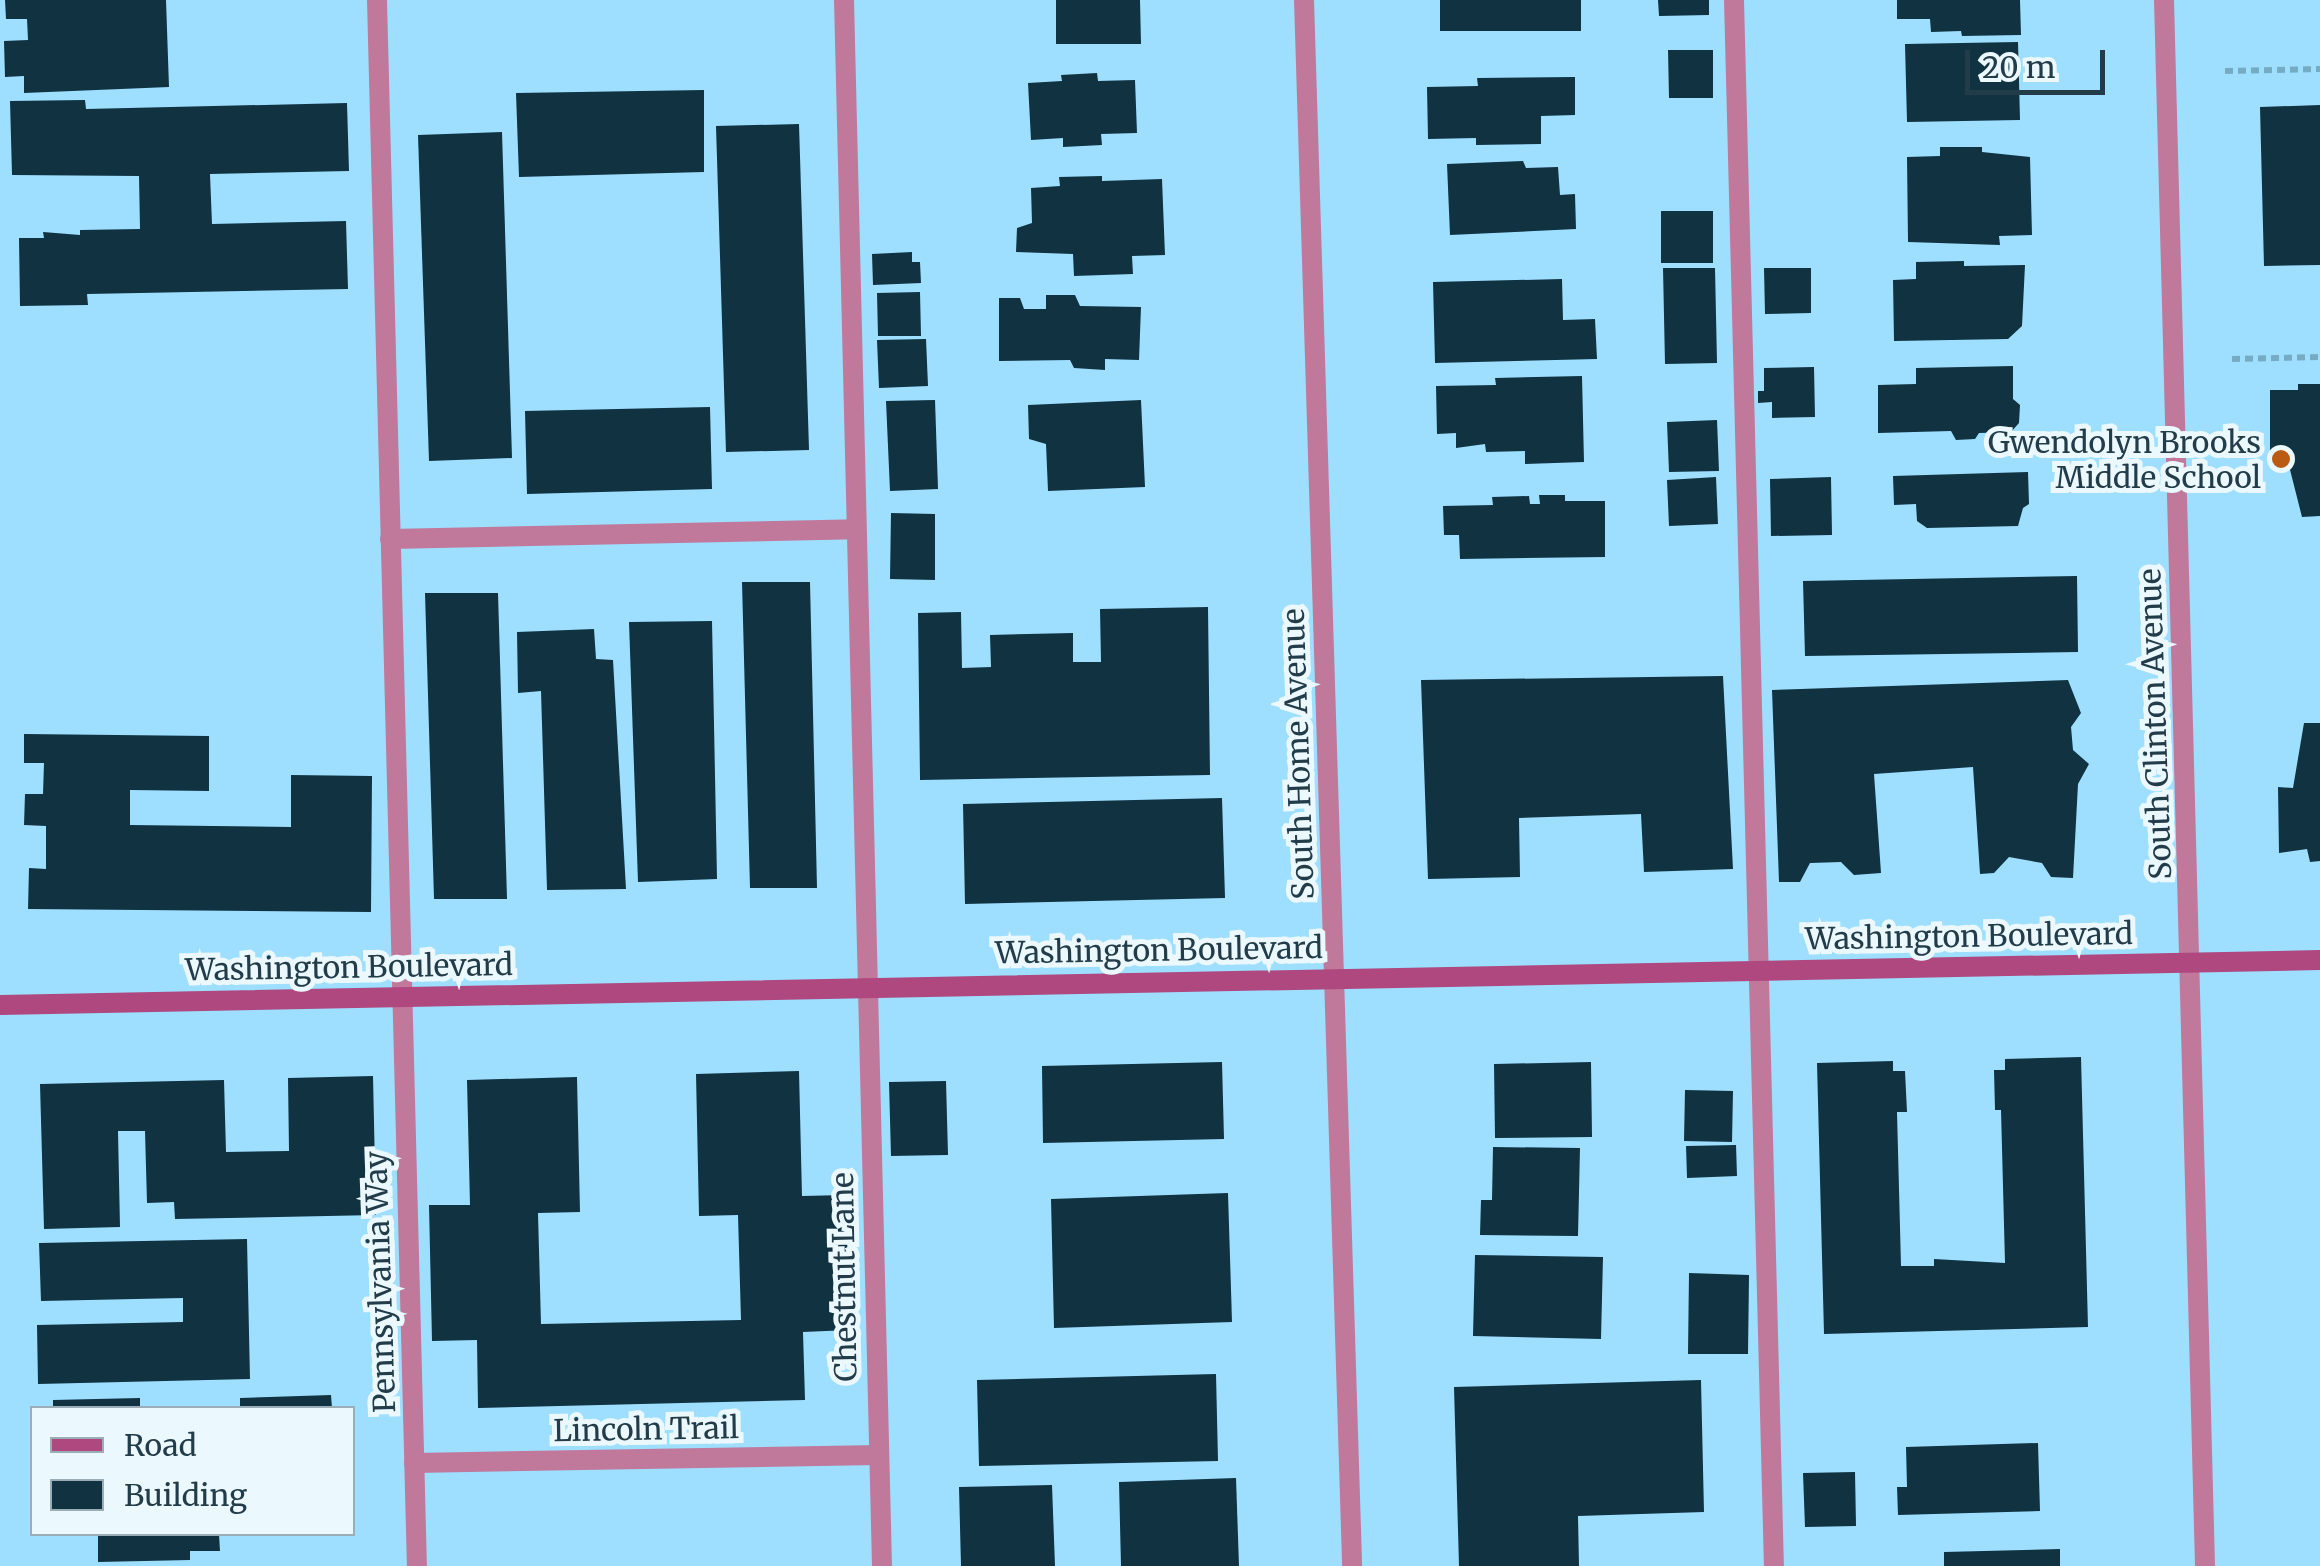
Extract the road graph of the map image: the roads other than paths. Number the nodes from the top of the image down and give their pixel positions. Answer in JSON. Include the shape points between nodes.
{"nodes":[{"id":1,"x":377,"y":0,"type":"edge"},
{"id":2,"x":844,"y":0,"type":"edge"},
{"id":3,"x":1304,"y":0,"type":"edge"},
{"id":4,"x":1734,"y":0,"type":"edge"},
{"id":5,"x":2164,"y":0,"type":"edge"},
{"id":6,"x":856,"y":529,"type":"junction"},
{"id":7,"x":390,"y":539,"type":"junction"},
{"id":8,"x":2320,"y":960,"type":"edge"},
{"id":9,"x":2192,"y":962,"type":"junction"},
{"id":10,"x":1758,"y":970,"type":"junction"},
{"id":11,"x":1334,"y":976,"type":"junction"},
{"id":12,"x":866,"y":986,"type":"junction"},
{"id":13,"x":402,"y":996,"type":"junction"},
{"id":14,"x":0,"y":1005,"type":"edge"},
{"id":15,"x":878,"y":1455,"type":"junction"},
{"id":16,"x":414,"y":1463,"type":"junction"},
{"id":17,"x":417,"y":1566,"type":"edge"},
{"id":18,"x":882,"y":1566,"type":"edge"},
{"id":19,"x":1352,"y":1566,"type":"edge"},
{"id":20,"x":1774,"y":1566,"type":"edge"},
{"id":21,"x":2205,"y":1566,"type":"edge"}],
"edges":[{"from":1,"to":7,"type":"street","name":"Pennsylvania Way"},
{"from":2,"to":6,"type":"street","name":"Chestnut Lane"},
{"from":3,"to":11,"type":"street","name":"South Home Avenue"},
{"from":4,"to":10,"type":"street"},
{"from":5,"to":9,"type":"street","name":"South Clinton Avenue"},
{"from":6,"to":7,"type":"street"},
{"from":6,"to":12,"type":"street","name":"Chestnut Lane"},
{"from":7,"to":13,"type":"street","name":"Pennsylvania Way"},
{"from":8,"to":9,"type":"street","name":"Washington Boulevard"},
{"from":9,"to":10,"type":"street","name":"Washington Boulevard"},
{"from":9,"to":21,"type":"street","name":"South Clinton Avenue"},
{"from":10,"to":11,"type":"street","name":"Washington Boulevard"},
{"from":10,"to":20,"type":"street"},
{"from":11,"to":12,"type":"street","name":"Washington Boulevard"},
{"from":11,"to":19,"type":"street","name":"South Home Avenue"},
{"from":12,"to":13,"type":"street","name":"Washington Boulevard"},
{"from":12,"to":15,"type":"street","name":"Chestnut Lane"},
{"from":13,"to":14,"type":"street","name":"Washington Boulevard"},
{"from":13,"to":16,"type":"street","name":"Pennsylvania Way"},
{"from":15,"to":16,"type":"street","name":"Lincoln Trail"},
{"from":15,"to":18,"type":"street","name":"Chestnut Lane"},
{"from":16,"to":17,"type":"street","name":"Pennsylvania Way"}]}
